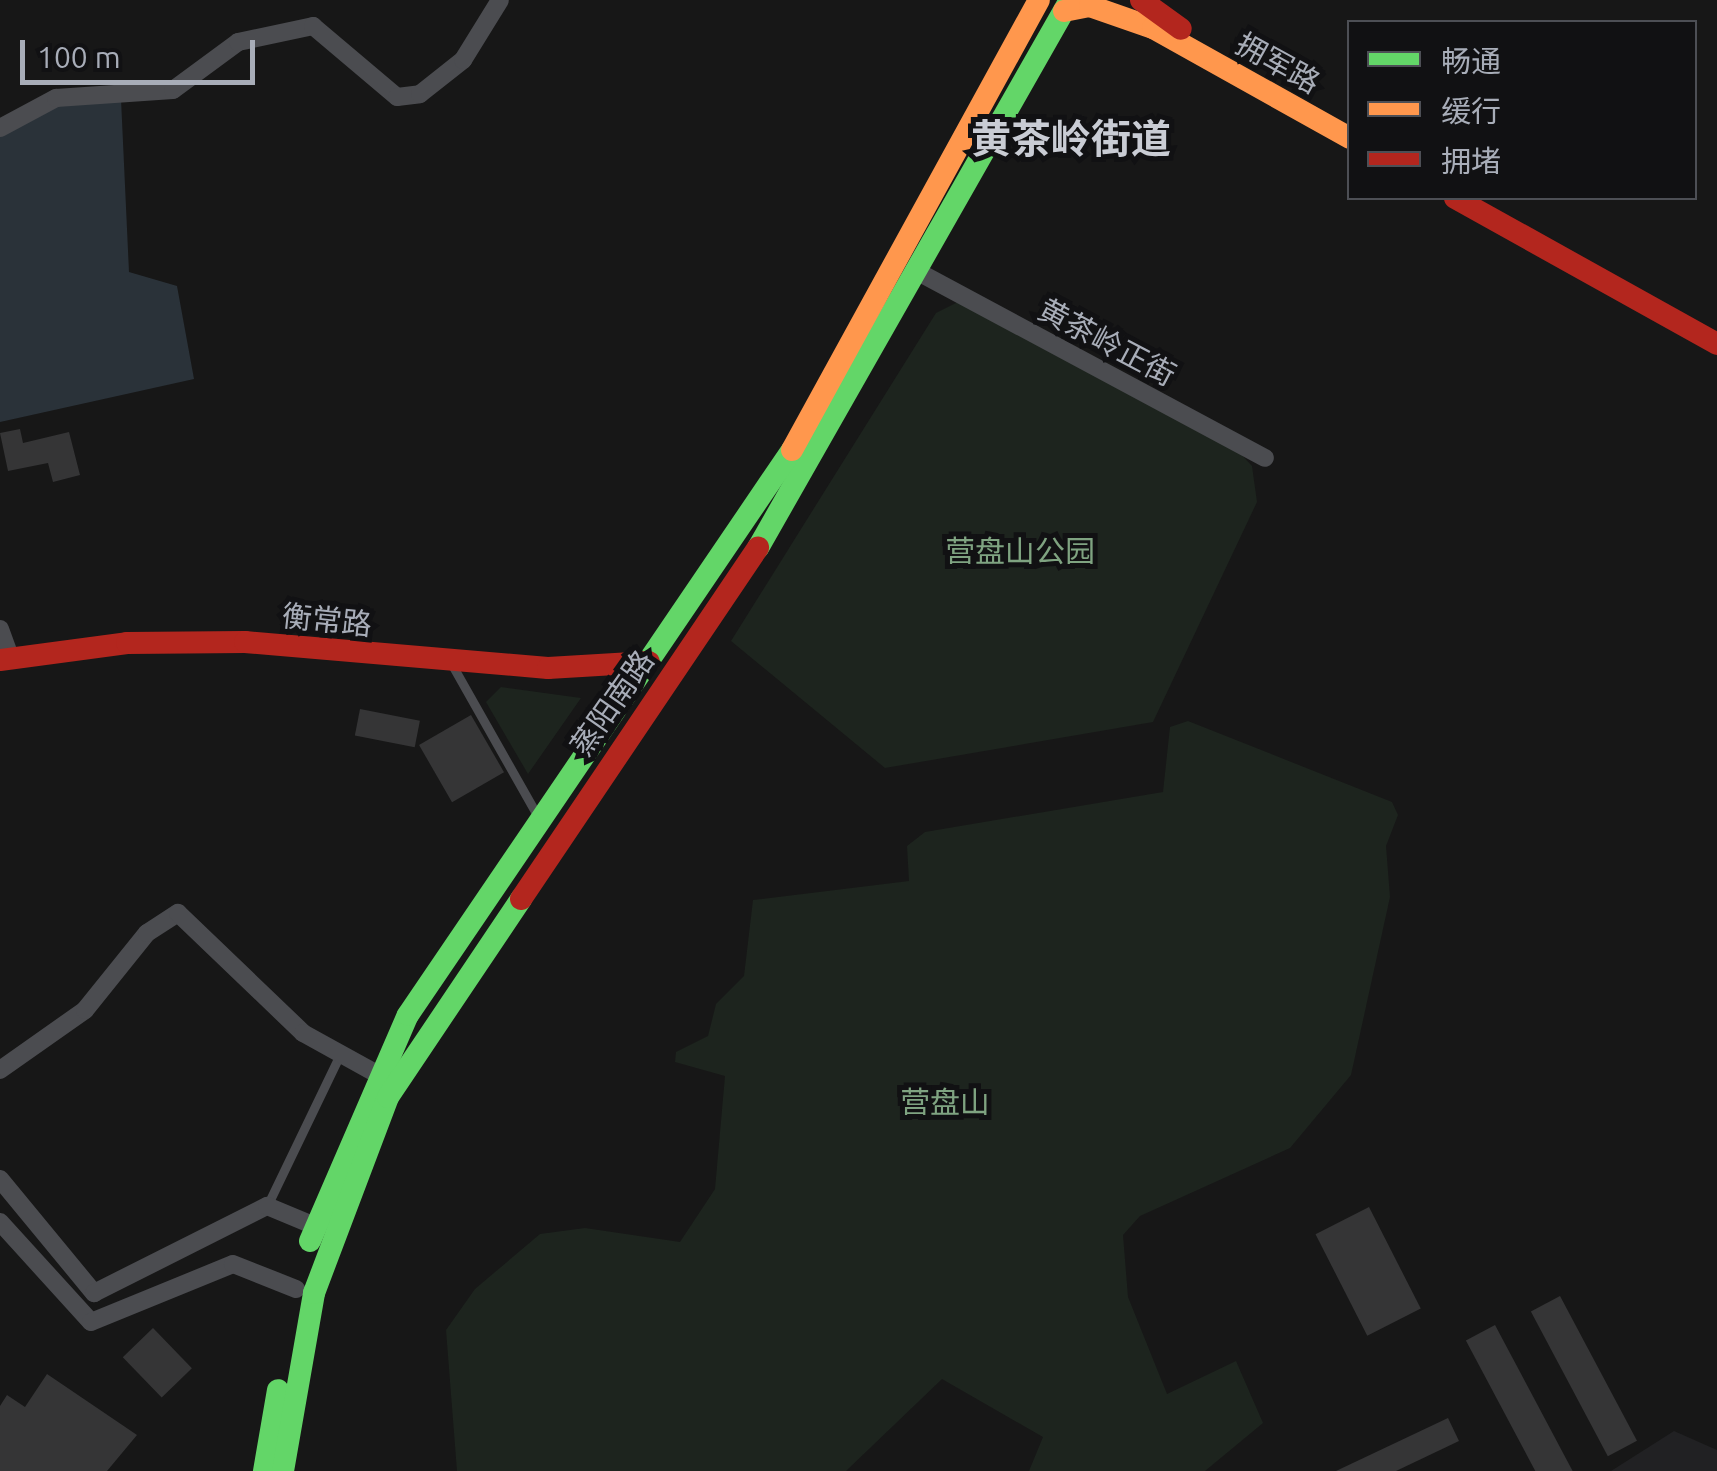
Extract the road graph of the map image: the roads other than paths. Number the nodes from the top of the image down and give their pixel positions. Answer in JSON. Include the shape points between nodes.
{"nodes":[{"id":1,"x":500,"y":0,"type":"edge"},
{"id":2,"x":1039,"y":0,"type":"edge"},
{"id":3,"x":1140,"y":0,"type":"edge"},
{"id":4,"x":1067,"y":6,"type":"edge"},
{"id":5,"x":1347,"y":122,"type":"edge"},
{"id":6,"x":0,"y":128,"type":"edge"},
{"id":7,"x":1347,"y":136,"type":"edge"},
{"id":8,"x":1460,"y":200,"type":"edge"},
{"id":9,"x":1484,"y":200,"type":"edge"},
{"id":10,"x":922,"y":274,"type":"junction"},
{"id":11,"x":1717,"y":332,"type":"edge"},
{"id":12,"x":1717,"y":344,"type":"edge"},
{"id":13,"x":1265,"y":458,"type":"dead end"},
{"id":14,"x":0,"y":629,"type":"edge"},
{"id":15,"x":6,"y":659,"type":"edge"},
{"id":16,"x":450,"y":661,"type":"junction"},
{"id":17,"x":650,"y":662,"type":"junction"},
{"id":18,"x":540,"y":820,"type":"junction"},
{"id":19,"x":340,"y":1054,"type":"junction"},
{"id":20,"x":0,"y":1070,"type":"edge"},
{"id":21,"x":377,"y":1074,"type":"junction"},
{"id":22,"x":0,"y":1179,"type":"edge"},
{"id":23,"x":266,"y":1206,"type":"junction"},
{"id":24,"x":0,"y":1222,"type":"edge"},
{"id":25,"x":315,"y":1226,"type":"junction"},
{"id":26,"x":296,"y":1289,"type":"junction"},
{"id":27,"x":264,"y":1471,"type":"edge"},
{"id":28,"x":284,"y":1471,"type":"edge"}],
"edges":[{"from":1,"to":6,"type":"street","via":[[462,60],[420,94],[397,96],[313,26],[238,42],[172,90],[56,98]]},
{"from":2,"to":17,"type":"main road","name":"蒸阳南路","via":[[777,477]]},
{"from":3,"to":5,"type":"main road","name":"拥军路"},
{"from":4,"to":7,"type":"main road","name":"拥军路","via":[[1090,6],[1153,28]]},
{"from":4,"to":10,"type":"main road","name":"蒸阳南路"},
{"from":8,"to":12,"type":"main road"},
{"from":9,"to":11,"type":"main road"},
{"from":10,"to":13,"type":"street","name":"黄茶岭正街"},
{"from":10,"to":28,"type":"main road","name":"蒸阳南路","via":[[796,494],[513,900],[388,1097],[314,1293]]},
{"from":14,"to":15,"type":"street"},
{"from":15,"to":16,"type":"main road","name":"衡常路","via":[[245,642]]},
{"from":16,"to":17,"type":"main road","name":"衡常路"},
{"from":16,"to":18,"type":"lane"},
{"from":17,"to":18,"type":"main road","name":"蒸阳南路"},
{"from":18,"to":21,"type":"main road","name":"蒸阳南路"},
{"from":19,"to":20,"type":"street","via":[[303,1033],[178,913],[147,933],[85,1010]]},
{"from":19,"to":21,"type":"street"},
{"from":19,"to":23,"type":"lane"},
{"from":21,"to":25,"type":"main road","name":"蒸阳南路"},
{"from":22,"to":23,"type":"street","via":[[94,1292]]},
{"from":23,"to":25,"type":"street"},
{"from":24,"to":26,"type":"street","via":[[91,1322],[233,1264]]},
{"from":25,"to":26,"type":"main road","name":"蒸阳南路"},
{"from":26,"to":27,"type":"main road","name":"蒸阳南路"}]}
